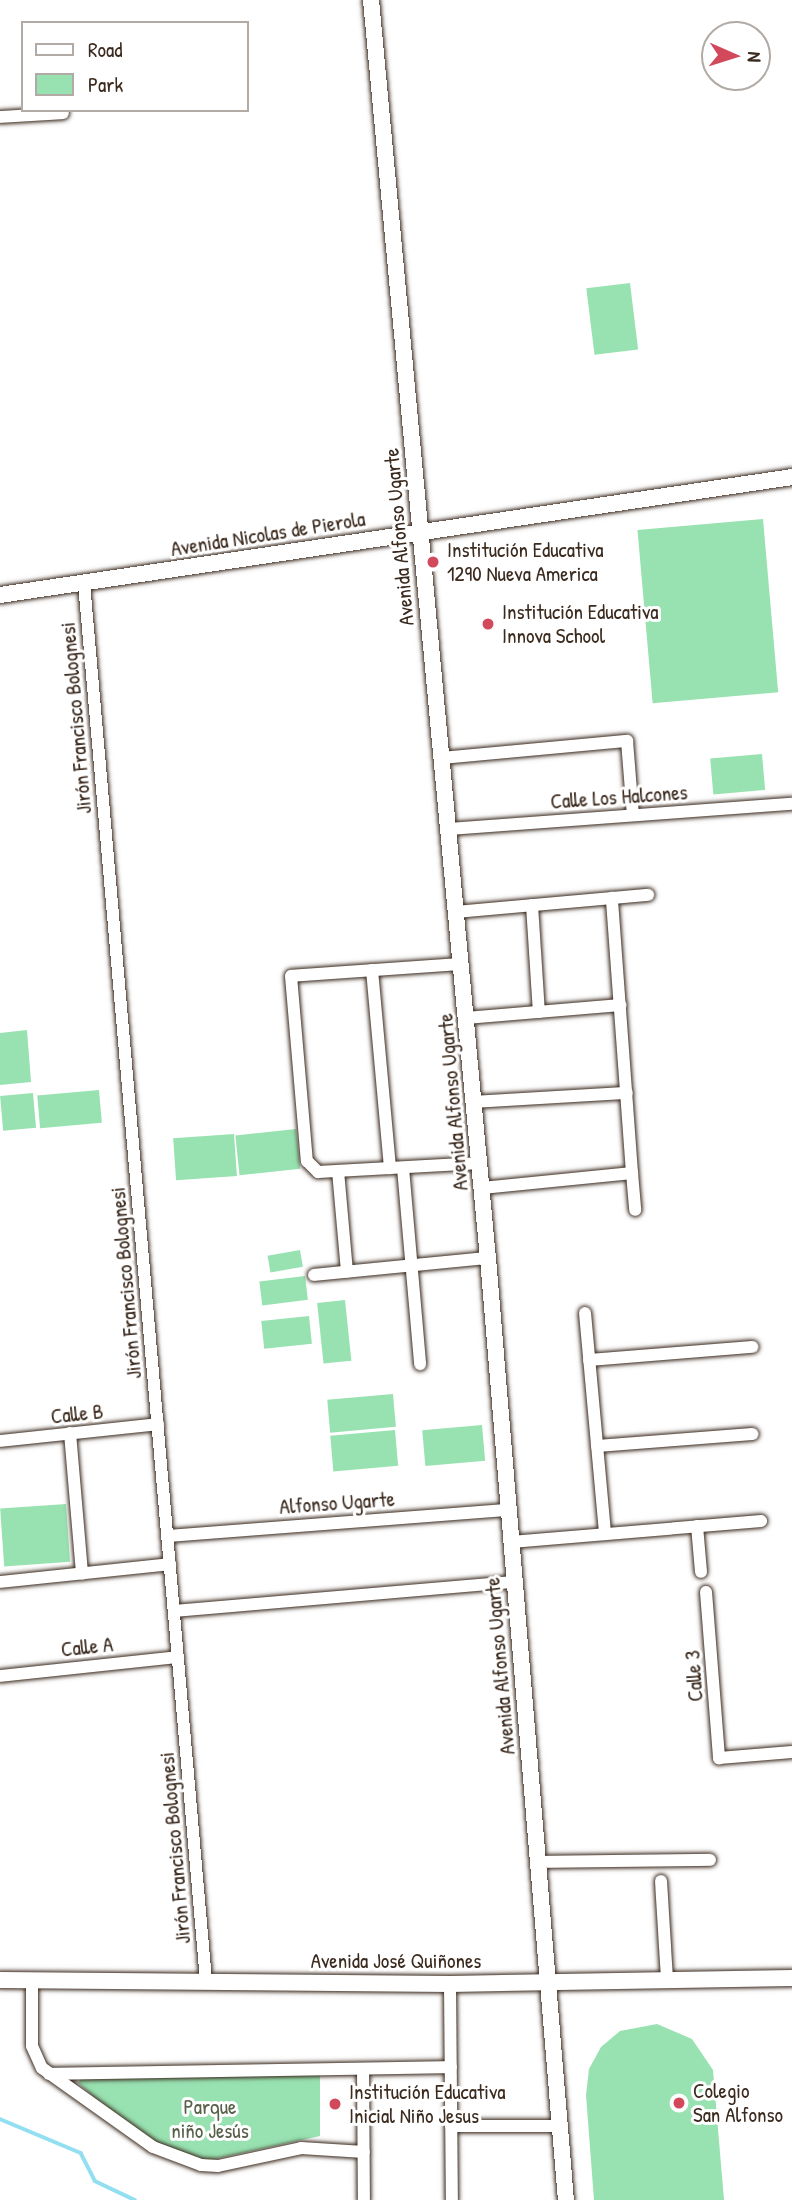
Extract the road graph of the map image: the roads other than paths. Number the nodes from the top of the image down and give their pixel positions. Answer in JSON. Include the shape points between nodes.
{"nodes":[{"id":1,"x":371,"y":0,"type":"edge"},
{"id":2,"x":63,"y":113,"type":"dead end"},
{"id":3,"x":0,"y":117,"type":"edge"},
{"id":4,"x":792,"y":477,"type":"edge"},
{"id":5,"x":419,"y":532,"type":"junction"},
{"id":6,"x":84,"y":583,"type":"junction"},
{"id":7,"x":0,"y":595,"type":"edge"},
{"id":8,"x":442,"y":758,"type":"junction"},
{"id":9,"x":792,"y":804,"type":"edge"},
{"id":10,"x":633,"y":815,"type":"junction"},
{"id":11,"x":448,"y":829,"type":"junction"},
{"id":12,"x":649,"y":895,"type":"dead end"},
{"id":13,"x":612,"y":898,"type":"junction"},
{"id":14,"x":532,"y":905,"type":"junction"},
{"id":15,"x":456,"y":912,"type":"junction"},
{"id":16,"x":461,"y":964,"type":"junction"},
{"id":17,"x":372,"y":970,"type":"junction"},
{"id":18,"x":620,"y":1005,"type":"junction"},
{"id":19,"x":539,"y":1012,"type":"junction"},
{"id":20,"x":466,"y":1018,"type":"junction"},
{"id":21,"x":626,"y":1093,"type":"junction"},
{"id":22,"x":474,"y":1102,"type":"junction"},
{"id":23,"x":480,"y":1163,"type":"junction"},
{"id":24,"x":397,"y":1168,"type":"junction"},
{"id":25,"x":338,"y":1171,"type":"junction"},
{"id":26,"x":632,"y":1173,"type":"junction"},
{"id":27,"x":482,"y":1188,"type":"junction"},
{"id":28,"x":635,"y":1210,"type":"dead end"},
{"id":29,"x":488,"y":1258,"type":"junction"},
{"id":30,"x":411,"y":1266,"type":"junction"},
{"id":31,"x":347,"y":1272,"type":"junction"},
{"id":32,"x":314,"y":1275,"type":"dead end"},
{"id":33,"x":585,"y":1313,"type":"dead end"},
{"id":34,"x":752,"y":1347,"type":"dead end"},
{"id":35,"x":589,"y":1360,"type":"junction"},
{"id":36,"x":420,"y":1364,"type":"dead end"},
{"id":37,"x":158,"y":1424,"type":"junction"},
{"id":38,"x":70,"y":1433,"type":"junction"},
{"id":39,"x":753,"y":1434,"type":"dead end"},
{"id":40,"x":0,"y":1441,"type":"edge"},
{"id":41,"x":597,"y":1446,"type":"junction"},
{"id":42,"x":509,"y":1510,"type":"junction"},
{"id":43,"x":761,"y":1521,"type":"dead end"},
{"id":44,"x":697,"y":1526,"type":"junction"},
{"id":45,"x":605,"y":1534,"type":"junction"},
{"id":46,"x":168,"y":1536,"type":"junction"},
{"id":47,"x":511,"y":1542,"type":"junction"},
{"id":48,"x":170,"y":1564,"type":"junction"},
{"id":49,"x":701,"y":1572,"type":"dead end"},
{"id":50,"x":82,"y":1573,"type":"junction"},
{"id":51,"x":0,"y":1582,"type":"edge"},
{"id":52,"x":514,"y":1582,"type":"junction"},
{"id":53,"x":706,"y":1592,"type":"dead end"},
{"id":54,"x":174,"y":1611,"type":"junction"},
{"id":55,"x":178,"y":1657,"type":"junction"},
{"id":56,"x":0,"y":1676,"type":"edge"},
{"id":57,"x":792,"y":1752,"type":"edge"},
{"id":58,"x":710,"y":1860,"type":"dead end"},
{"id":59,"x":537,"y":1862,"type":"junction"},
{"id":60,"x":661,"y":1881,"type":"dead end"},
{"id":61,"x":792,"y":1978,"type":"edge"},
{"id":62,"x":0,"y":1980,"type":"edge"},
{"id":63,"x":205,"y":1980,"type":"junction"},
{"id":64,"x":667,"y":1980,"type":"junction"},
{"id":65,"x":547,"y":1982,"type":"junction"},
{"id":66,"x":32,"y":1983,"type":"junction"},
{"id":67,"x":450,"y":1983,"type":"junction"},
{"id":68,"x":451,"y":2067,"type":"junction"},
{"id":69,"x":363,"y":2069,"type":"junction"},
{"id":70,"x":49,"y":2074,"type":"junction"},
{"id":71,"x":452,"y":2126,"type":"junction"},
{"id":72,"x":560,"y":2126,"type":"junction"},
{"id":73,"x":364,"y":2152,"type":"junction"},
{"id":74,"x":364,"y":2200,"type":"edge"},
{"id":75,"x":452,"y":2200,"type":"edge"},
{"id":76,"x":566,"y":2200,"type":"edge"}],
"edges":[{"from":1,"to":5,"type":"street","name":"Avenida Alfonso Ugarte"},
{"from":2,"to":3,"type":"street"},
{"from":4,"to":5,"type":"street","name":"Avenida Nicolas de Pierola"},
{"from":5,"to":6,"type":"street","name":"Avenida Nicolas de Pierola"},
{"from":5,"to":8,"type":"street","name":"Avenida Alfonso Ugarte"},
{"from":6,"to":7,"type":"street","name":"Avenida Nicolas de Pierola"},
{"from":6,"to":37,"type":"street","name":"Jirón Francisco Bolognesi"},
{"from":8,"to":10,"type":"street","via":[[627,741]]},
{"from":8,"to":11,"type":"street","name":"Avenida Alfonso Ugarte"},
{"from":9,"to":10,"type":"street","name":"Calle Los Halcones"},
{"from":10,"to":11,"type":"street","name":"Calle Los Halcones"},
{"from":11,"to":15,"type":"street","name":"Avenida Alfonso Ugarte"},
{"from":12,"to":13,"type":"street"},
{"from":13,"to":14,"type":"street"},
{"from":13,"to":18,"type":"street"},
{"from":14,"to":15,"type":"street"},
{"from":14,"to":19,"type":"street"},
{"from":15,"to":16,"type":"street","name":"Avenida Alfonso Ugarte"},
{"from":16,"to":17,"type":"street"},
{"from":16,"to":20,"type":"street","name":"Avenida Alfonso Ugarte"},
{"from":17,"to":24,"type":"street"},
{"from":17,"to":25,"type":"street","via":[[291,976],[307,1161],[318,1172]]},
{"from":18,"to":19,"type":"street"},
{"from":18,"to":21,"type":"street"},
{"from":19,"to":20,"type":"street"},
{"from":20,"to":22,"type":"street","name":"Avenida Alfonso Ugarte"},
{"from":21,"to":22,"type":"street"},
{"from":21,"to":26,"type":"street"},
{"from":22,"to":23,"type":"street","name":"Avenida Alfonso Ugarte"},
{"from":23,"to":24,"type":"street"},
{"from":23,"to":27,"type":"street","name":"Avenida Alfonso Ugarte"},
{"from":24,"to":25,"type":"street"},
{"from":24,"to":30,"type":"street"},
{"from":25,"to":31,"type":"street"},
{"from":26,"to":27,"type":"street"},
{"from":26,"to":28,"type":"street"},
{"from":27,"to":29,"type":"street","name":"Avenida Alfonso Ugarte"},
{"from":29,"to":30,"type":"street"},
{"from":29,"to":42,"type":"street","name":"Avenida Alfonso Ugarte"},
{"from":30,"to":31,"type":"street"},
{"from":30,"to":36,"type":"street"},
{"from":31,"to":32,"type":"street"},
{"from":33,"to":35,"type":"street"},
{"from":34,"to":35,"type":"street"},
{"from":35,"to":41,"type":"street"},
{"from":37,"to":38,"type":"street","name":"Calle B"},
{"from":37,"to":46,"type":"street","name":"Jirón Francisco Bolognesi"},
{"from":38,"to":40,"type":"street","name":"Calle B"},
{"from":38,"to":50,"type":"street"},
{"from":39,"to":41,"type":"street"},
{"from":41,"to":45,"type":"street"},
{"from":42,"to":46,"type":"street","name":"Alfonso Ugarte"},
{"from":42,"to":47,"type":"street","name":"Avenida Alfonso Ugarte"},
{"from":43,"to":44,"type":"street"},
{"from":44,"to":45,"type":"street"},
{"from":44,"to":49,"type":"street"},
{"from":45,"to":47,"type":"street"},
{"from":46,"to":48,"type":"street","name":"Jirón Francisco Bolognesi"},
{"from":47,"to":52,"type":"street","name":"Avenida Alfonso Ugarte"},
{"from":48,"to":50,"type":"street"},
{"from":48,"to":54,"type":"street","name":"Jirón Francisco Bolognesi"},
{"from":50,"to":51,"type":"street"},
{"from":52,"to":54,"type":"street"},
{"from":52,"to":59,"type":"street","name":"Avenida Alfonso Ugarte"},
{"from":53,"to":57,"type":"street","name":"Calle 3","via":[[719,1758]]},
{"from":54,"to":55,"type":"street","name":"Jirón Francisco Bolognesi"},
{"from":55,"to":56,"type":"street","name":"Calle A"},
{"from":55,"to":63,"type":"street","name":"Jirón Francisco Bolognesi"},
{"from":58,"to":59,"type":"street"},
{"from":59,"to":65,"type":"street","name":"Avenida Alfonso Ugarte"},
{"from":60,"to":64,"type":"street"},
{"from":61,"to":64,"type":"street","name":"Avenida José Quiñones"},
{"from":62,"to":66,"type":"street","name":"Avenida José Quiñones"},
{"from":63,"to":66,"type":"street","name":"Avenida José Quiñones"},
{"from":63,"to":67,"type":"street","name":"Avenida José Quiñones"},
{"from":64,"to":65,"type":"street","name":"Avenida José Quiñones"},
{"from":65,"to":67,"type":"street","name":"Avenida José Quiñones"},
{"from":65,"to":72,"type":"street","name":"Avenida Alfonso Ugarte"},
{"from":66,"to":70,"type":"street","via":[[33,2046]]},
{"from":67,"to":68,"type":"street"},
{"from":68,"to":69,"type":"street"},
{"from":68,"to":71,"type":"street"},
{"from":69,"to":70,"type":"street"},
{"from":69,"to":73,"type":"street"},
{"from":70,"to":73,"type":"street","via":[[136,2138],[201,2165],[235,2164],[301,2148]]},
{"from":71,"to":72,"type":"street"},
{"from":71,"to":75,"type":"street"},
{"from":72,"to":76,"type":"street","name":"Avenida Alfonso Ugarte"},
{"from":73,"to":74,"type":"street"}]}
